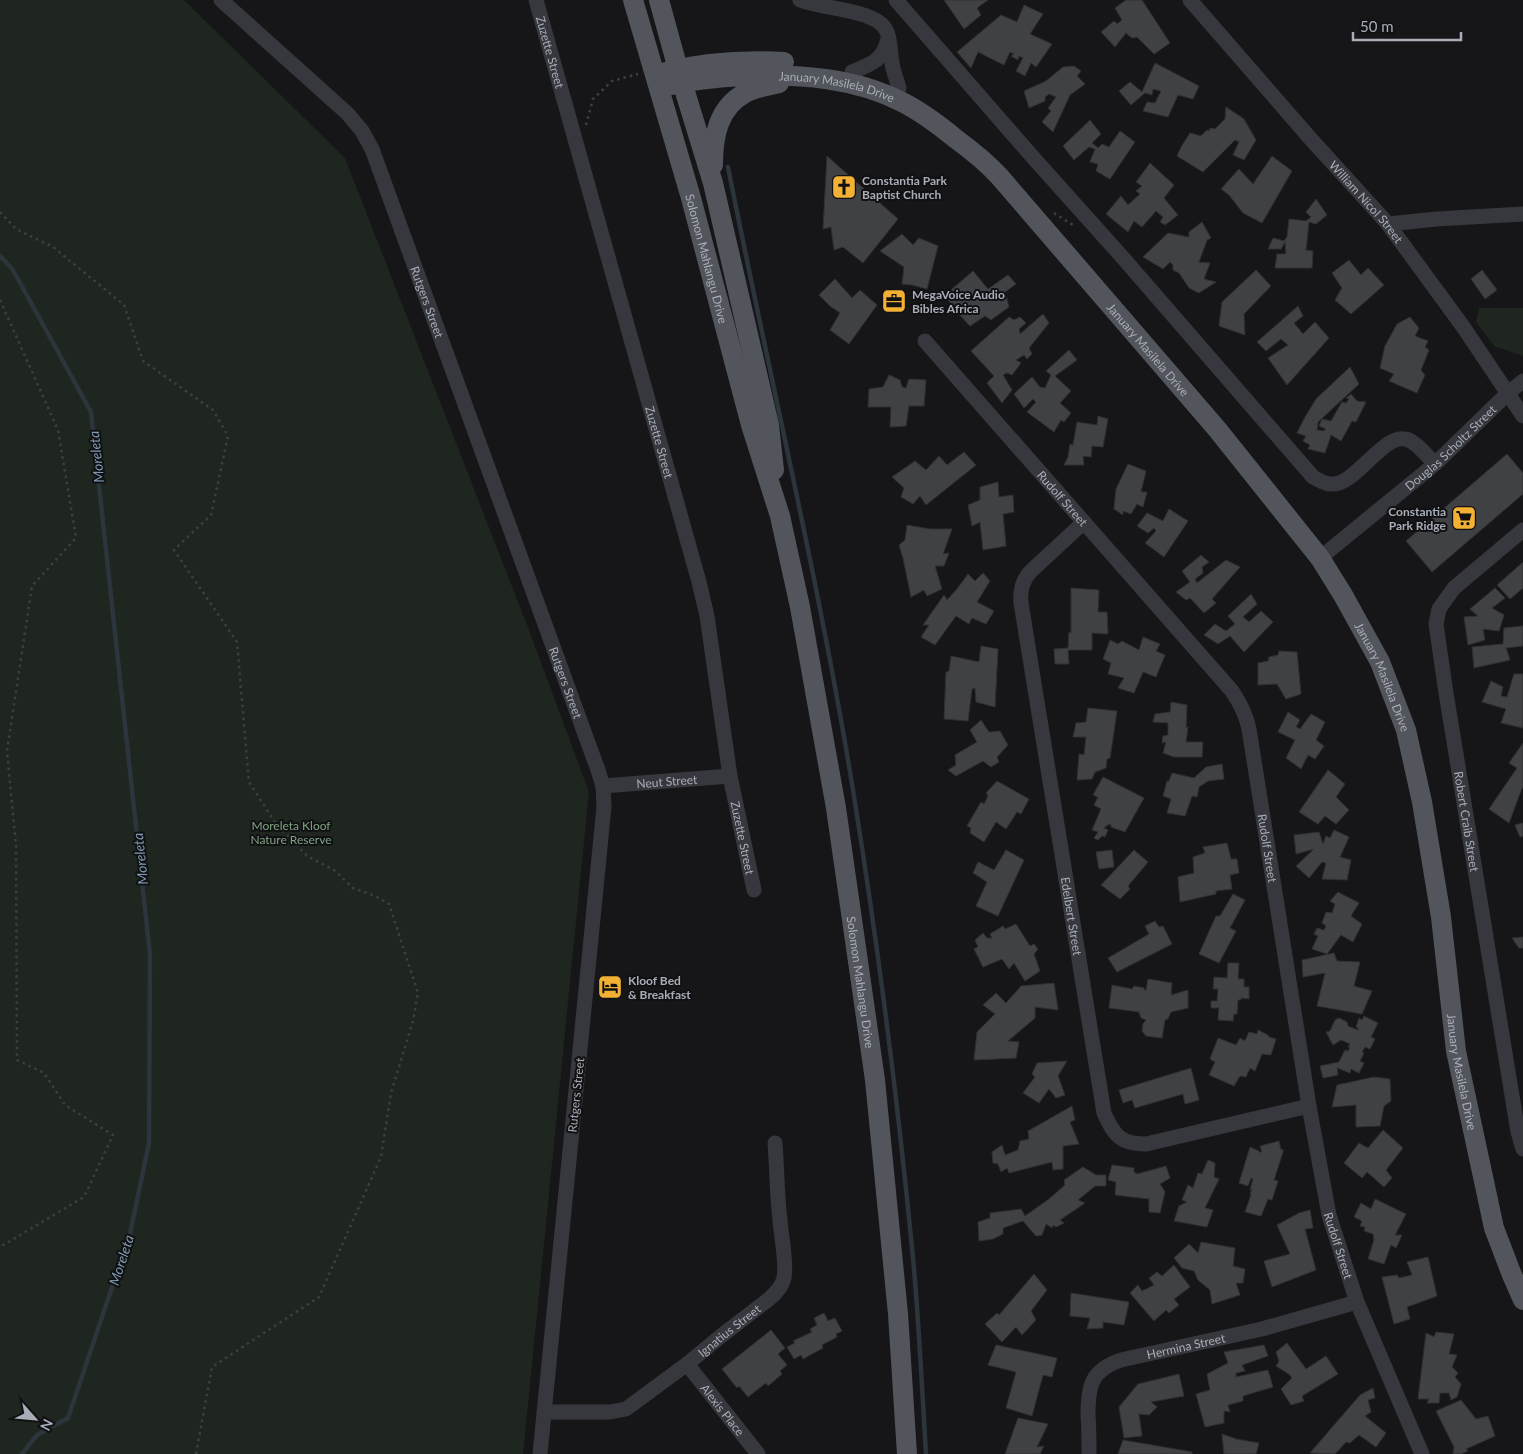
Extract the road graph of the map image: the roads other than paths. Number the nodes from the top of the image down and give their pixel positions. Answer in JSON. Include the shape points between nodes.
{"nodes":[{"id":1,"x":221,"y":0,"type":"edge"},
{"id":2,"x":536,"y":0,"type":"edge"},
{"id":3,"x":633,"y":0,"type":"edge"},
{"id":4,"x":659,"y":0,"type":"edge"},
{"id":5,"x":800,"y":0,"type":"edge"},
{"id":6,"x":896,"y":0,"type":"edge"},
{"id":7,"x":1190,"y":0,"type":"edge"},
{"id":8,"x":889,"y":37,"type":"junction"},
{"id":9,"x":852,"y":72,"type":"junction"},
{"id":10,"x":680,"y":76,"type":"junction"},
{"id":11,"x":656,"y":78,"type":"junction"},
{"id":12,"x":818,"y":78,"type":"junction"},
{"id":13,"x":899,"y":88,"type":"junction"},
{"id":14,"x":993,"y":169,"type":"junction"},
{"id":15,"x":713,"y":183,"type":"junction"},
{"id":16,"x":1523,"y":214,"type":"edge"},
{"id":17,"x":1388,"y":224,"type":"junction"},
{"id":18,"x":925,"y":340,"type":"dead end"},
{"id":19,"x":1523,"y":381,"type":"edge"},
{"id":20,"x":1508,"y":393,"type":"junction"},
{"id":21,"x":1523,"y":416,"type":"edge"},
{"id":22,"x":1435,"y":464,"type":"junction"},
{"id":23,"x":780,"y":516,"type":"junction"},
{"id":24,"x":1084,"y":522,"type":"junction"},
{"id":25,"x":1523,"y":530,"type":"edge"},
{"id":26,"x":1320,"y":558,"type":"junction"},
{"id":27,"x":730,"y":776,"type":"junction"},
{"id":28,"x":603,"y":786,"type":"junction"},
{"id":29,"x":754,"y":890,"type":"dead end"},
{"id":30,"x":1309,"y":1106,"type":"junction"},
{"id":31,"x":775,"y":1143,"type":"dead end"},
{"id":32,"x":1523,"y":1149,"type":"edge"},
{"id":33,"x":1523,"y":1300,"type":"edge"},
{"id":34,"x":1358,"y":1302,"type":"junction"},
{"id":35,"x":687,"y":1364,"type":"junction"},
{"id":36,"x":544,"y":1412,"type":"junction"},
{"id":37,"x":540,"y":1454,"type":"edge"},
{"id":38,"x":758,"y":1454,"type":"edge"},
{"id":39,"x":907,"y":1454,"type":"edge"},
{"id":40,"x":1089,"y":1454,"type":"edge"},
{"id":41,"x":1422,"y":1454,"type":"edge"}],
"edges":[{"from":1,"to":28,"type":"street","name":"Rutgers Street","via":[[348,114],[372,149]]},
{"from":2,"to":27,"type":"street","name":"Zuzette Street","via":[[699,582],[707,616]]},
{"from":3,"to":11,"type":"main road","name":"Solomon Mahlangu Drive"},
{"from":4,"to":10,"type":"main road","name":"Solomon Mahlangu Drive"},
{"from":5,"to":8,"type":"street","via":[[874,19],[882,23]]},
{"from":6,"to":22,"type":"street","via":[[1313,476],[1323,483],[1340,482],[1393,440],[1406,438]]},
{"from":7,"to":17,"type":"street","name":"William Nicol Street"},
{"from":8,"to":9,"type":"street","via":[[883,54],[877,60]]},
{"from":8,"to":13,"type":"street","via":[[892,68]]},
{"from":9,"to":10,"type":"main road","name":"January Masilela Drive","via":[[806,63],[768,61],[715,63]]},
{"from":9,"to":13,"type":"main road","name":"January Masilela Drive"},
{"from":10,"to":11,"type":"main road","name":"January Masilela Drive"},
{"from":10,"to":12,"type":"main road","name":"January Masilela Drive"},
{"from":10,"to":15,"type":"main road","name":"Solomon Mahlangu Drive"},
{"from":11,"to":23,"type":"main road","name":"Solomon Mahlangu Drive","via":[[751,425]]},
{"from":12,"to":14,"type":"main road","name":"January Masilela Drive","via":[[877,91],[902,102],[931,119]]},
{"from":12,"to":15,"type":"main road","via":[[764,86],[746,93],[731,105],[714,136]]},
{"from":13,"to":14,"type":"main road","name":"January Masilela Drive","via":[[965,133]]},
{"from":14,"to":26,"type":"main road","name":"January Masilela Drive","via":[[1217,429]]},
{"from":15,"to":23,"type":"main road","name":"Solomon Mahlangu Drive","via":[[769,425]]},
{"from":16,"to":17,"type":"street"},
{"from":17,"to":20,"type":"street","name":"William Nicol Street"},
{"from":18,"to":24,"type":"street","name":"Rudolf Street"},
{"from":19,"to":20,"type":"street","name":"Douglas Scholtz Street"},
{"from":20,"to":21,"type":"street","name":"William Nicol Street"},
{"from":20,"to":22,"type":"street","name":"Douglas Scholtz Street"},
{"from":22,"to":26,"type":"street","name":"Douglas Scholtz Street"},
{"from":23,"to":39,"type":"main road","name":"Solomon Mahlangu Drive","via":[[832,781],[875,1080],[898,1314]]},
{"from":24,"to":30,"type":"street","name":"Rudolf Street","via":[[1232,691],[1247,718]]},
{"from":24,"to":30,"type":"street","name":"Edelbert Street","via":[[1031,571],[1020,591],[1104,1113],[1110,1128],[1119,1137],[1132,1144],[1146,1144]]},
{"from":25,"to":32,"type":"street","name":"Robert Craib Street","via":[[1454,588],[1439,609],[1436,624]]},
{"from":26,"to":33,"type":"main road","name":"January Masilela Drive","via":[[1380,662],[1406,730],[1436,889],[1456,1051],[1494,1228]]},
{"from":27,"to":28,"type":"street","name":"Neut Street"},
{"from":27,"to":29,"type":"street","name":"Zuzette Street"},
{"from":28,"to":36,"type":"street","name":"Rutgers Street","via":[[604,807]]},
{"from":30,"to":34,"type":"street","name":"Rudolf Street","via":[[1329,1215]]},
{"from":31,"to":35,"type":"street","name":"Ignatius Street","via":[[784,1265],[781,1286],[769,1300]]},
{"from":34,"to":40,"type":"street","name":"Hermina Street","via":[[1262,1329],[1109,1364],[1096,1375],[1088,1395]]},
{"from":34,"to":41,"type":"street","name":"Rudolf Street"},
{"from":35,"to":36,"type":"street","name":"Ignatius Street","via":[[626,1409]]},
{"from":35,"to":38,"type":"street","name":"Alexis Place"},
{"from":36,"to":37,"type":"street","name":"Rutgers Street"}]}
